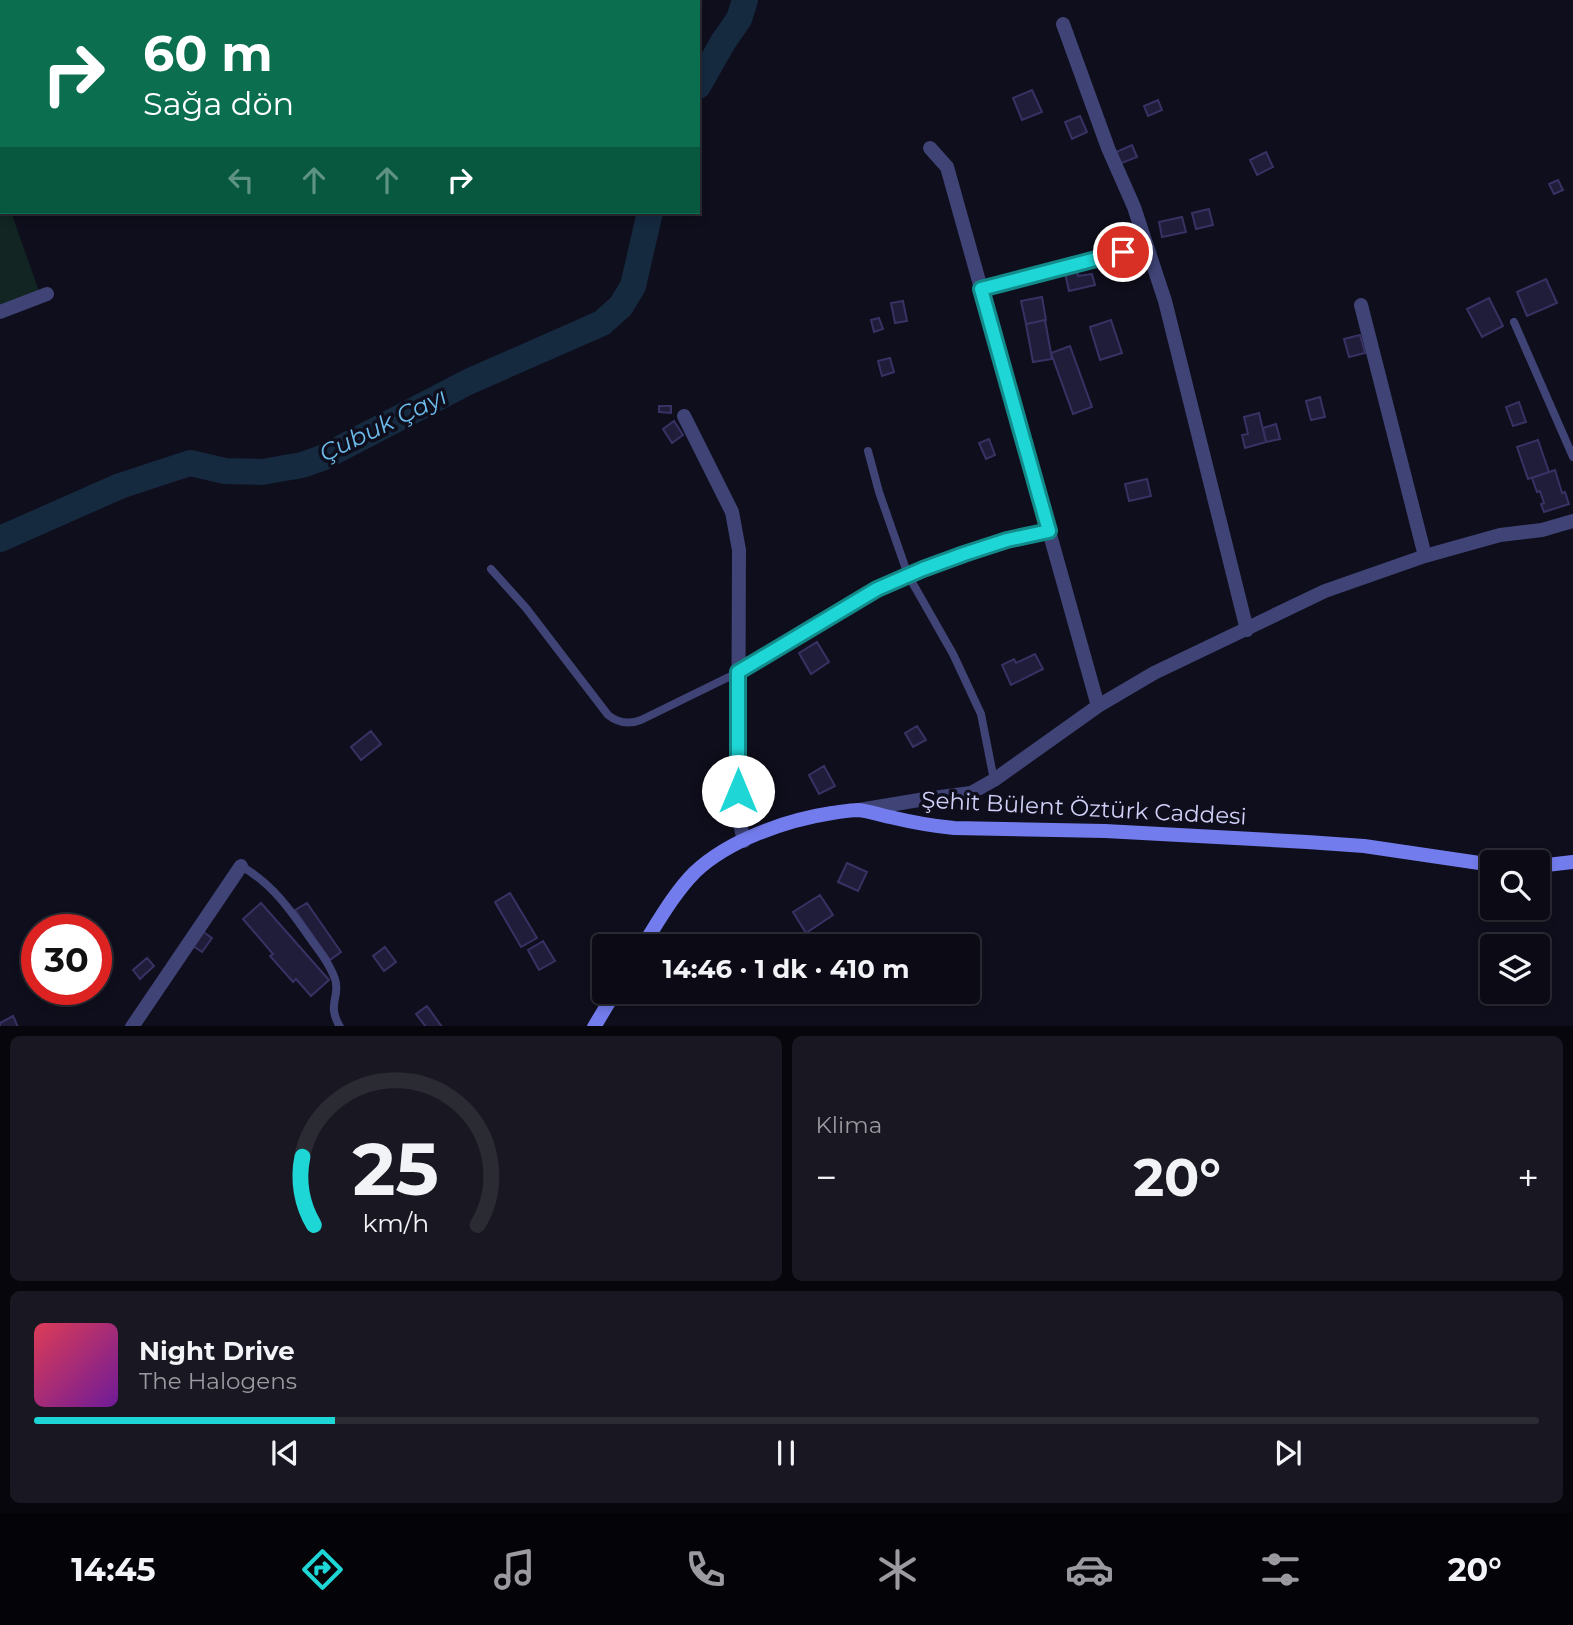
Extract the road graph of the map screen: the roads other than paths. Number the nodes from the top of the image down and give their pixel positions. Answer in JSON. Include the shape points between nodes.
{"nodes":[{"id":1,"x":1063,"y":24,"type":"dead end"},
{"id":2,"x":930,"y":148,"type":"dead end"},
{"id":3,"x":1146,"y":246,"type":"junction"},
{"id":4,"x":981,"y":289,"type":"junction"},
{"id":5,"x":47,"y":294,"type":"dead end"},
{"id":6,"x":1362,"y":305,"type":"dead end"},
{"id":7,"x":0,"y":312,"type":"edge"},
{"id":8,"x":1514,"y":321,"type":"dead end"},
{"id":9,"x":684,"y":416,"type":"dead end"},
{"id":10,"x":868,"y":451,"type":"dead end"},
{"id":11,"x":1573,"y":457,"type":"edge"},
{"id":12,"x":1573,"y":521,"type":"edge"},
{"id":13,"x":1049,"y":531,"type":"junction"},
{"id":14,"x":1425,"y":555,"type":"junction"},
{"id":15,"x":491,"y":569,"type":"dead end"},
{"id":16,"x":908,"y":575,"type":"junction"},
{"id":17,"x":1247,"y":630,"type":"junction"},
{"id":18,"x":738,"y":672,"type":"junction"},
{"id":19,"x":1098,"y":706,"type":"junction"},
{"id":20,"x":995,"y":780,"type":"junction"},
{"id":21,"x":858,"y":810,"type":"junction"},
{"id":22,"x":744,"y":841,"type":"junction"},
{"id":23,"x":1573,"y":862,"type":"edge"},
{"id":24,"x":1480,"y":863,"type":"edge"},
{"id":25,"x":1550,"y":865,"type":"edge"},
{"id":26,"x":241,"y":866,"type":"joint"},
{"id":27,"x":651,"y":934,"type":"edge"},
{"id":28,"x":608,"y":1004,"type":"edge"},
{"id":29,"x":133,"y":1026,"type":"edge"},
{"id":30,"x":340,"y":1026,"type":"edge"},
{"id":31,"x":595,"y":1026,"type":"edge"}],
"edges":[{"from":1,"to":3,"type":"street"},
{"from":2,"to":4,"type":"street","via":[[947,167]]},
{"from":3,"to":4,"type":"street"},
{"from":3,"to":17,"type":"street","via":[[1165,301]]},
{"from":4,"to":13,"type":"street"},
{"from":5,"to":7,"type":"street"},
{"from":6,"to":14,"type":"street"},
{"from":8,"to":11,"type":"lane"},
{"from":9,"to":18,"type":"street","via":[[732,512],[738,550]]},
{"from":10,"to":16,"type":"lane"},
{"from":12,"to":14,"type":"street"},
{"from":13,"to":16,"type":"street","via":[[1007,540]]},
{"from":13,"to":19,"type":"street"},
{"from":14,"to":17,"type":"street","via":[[1325,591]]},
{"from":15,"to":18,"type":"lane","via":[[608,715],[619,722],[634,723]]},
{"from":16,"to":18,"type":"street"},
{"from":16,"to":20,"type":"lane","via":[[981,714]]},
{"from":17,"to":19,"type":"street","via":[[1154,673]]},
{"from":18,"to":22,"type":"street","via":[[738,815]]},
{"from":19,"to":20,"type":"street"},
{"from":20,"to":21,"type":"street","via":[[971,793]]},
{"from":21,"to":22,"type":"street","name":"Şehit Bülent Öztürk Caddesi","via":[[808,818]]},
{"from":21,"to":24,"type":"street","name":"Şehit Bülent Öztürk Caddesi","via":[[954,828],[1307,842]]},
{"from":22,"to":27,"type":"street","name":"Şehit Bülent Öztürk Caddesi","via":[[695,873]]},
{"from":23,"to":25,"type":"street"},
{"from":26,"to":29,"type":"street"},
{"from":26,"to":30,"type":"lane","via":[[285,902],[330,966],[336,982],[333,1013]]},
{"from":28,"to":31,"type":"street"}]}
